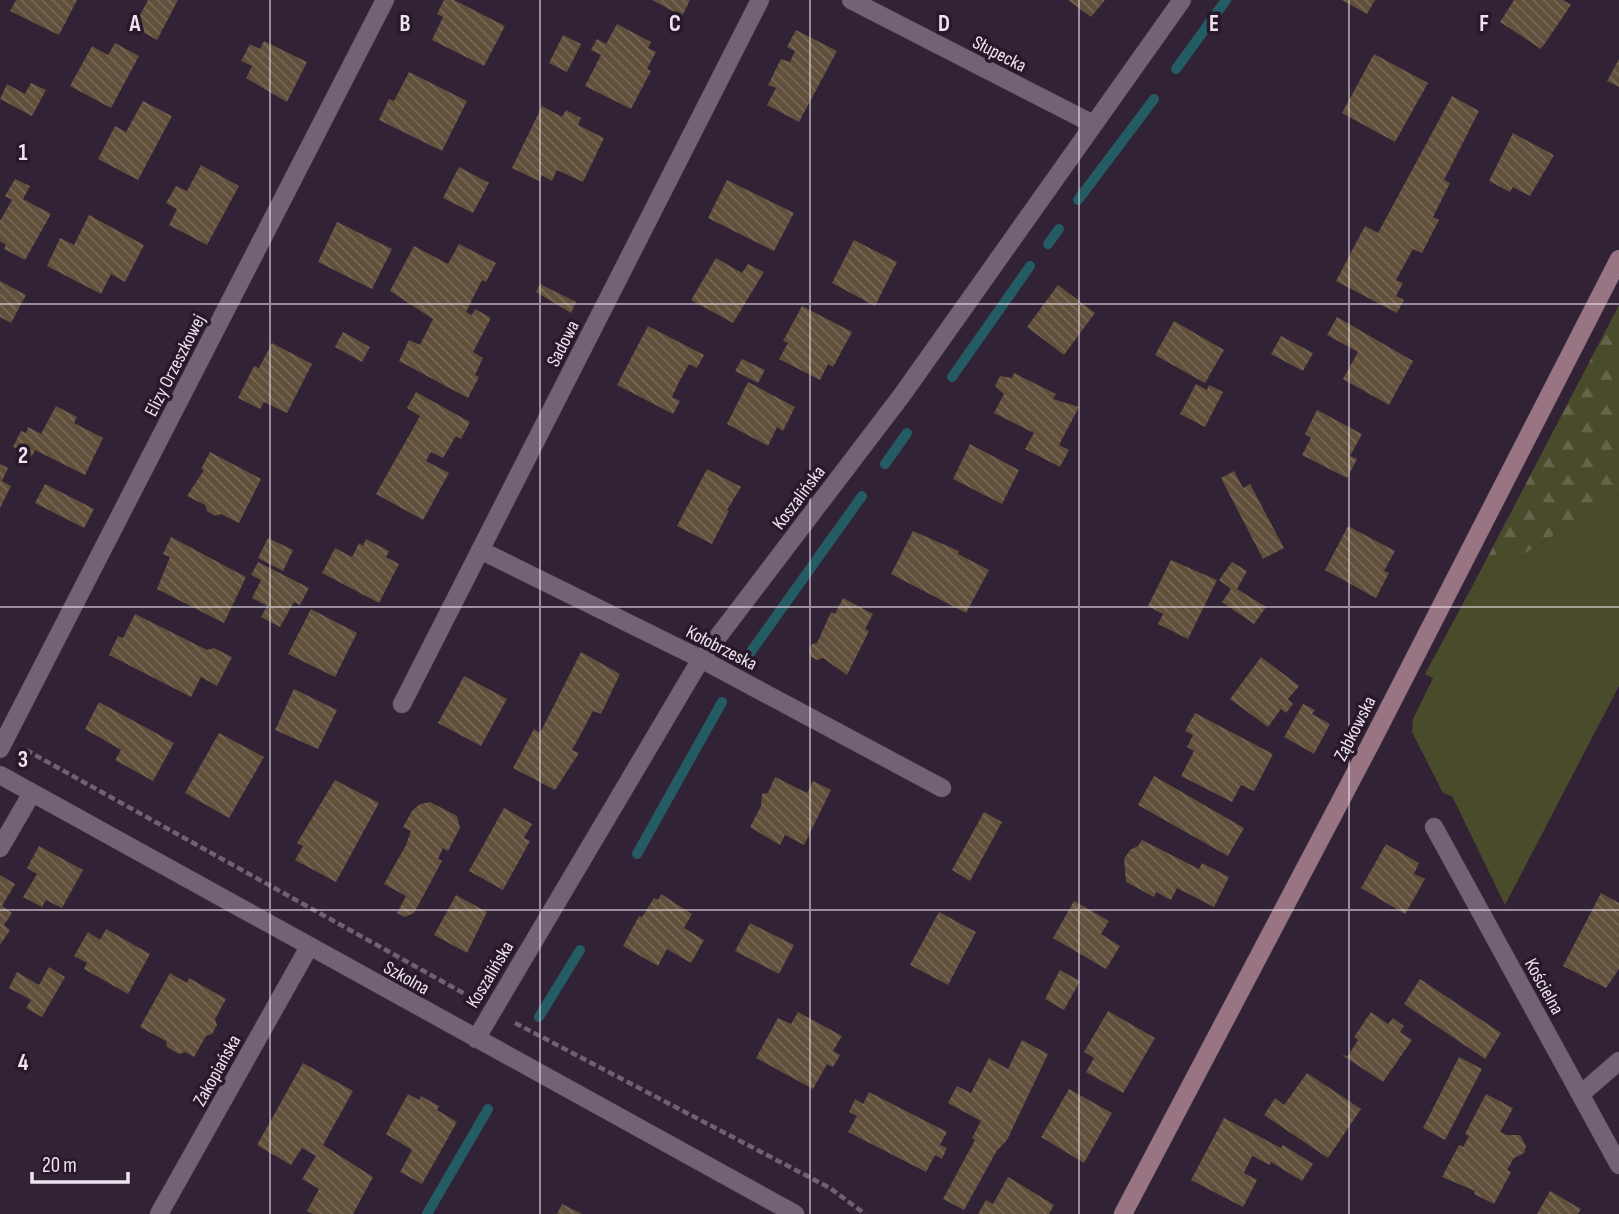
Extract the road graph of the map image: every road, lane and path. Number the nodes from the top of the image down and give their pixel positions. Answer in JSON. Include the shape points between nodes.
{"nodes":[{"id":1,"x":385,"y":0,"type":"edge"},
{"id":2,"x":760,"y":0,"type":"edge"},
{"id":3,"x":851,"y":0,"type":"edge"},
{"id":4,"x":1182,"y":0,"type":"edge"},
{"id":5,"x":1093,"y":124,"type":"junction"},
{"id":6,"x":1619,"y":259,"type":"edge"},
{"id":7,"x":480,"y":550,"type":"junction"},
{"id":8,"x":701,"y":659,"type":"junction"},
{"id":9,"x":402,"y":704,"type":"dead end"},
{"id":10,"x":3,"y":744,"type":"edge"},
{"id":11,"x":0,"y":775,"type":"edge"},
{"id":12,"x":942,"y":788,"type":"dead end"},
{"id":13,"x":32,"y":793,"type":"junction"},
{"id":14,"x":1434,"y":827,"type":"dead end"},
{"id":15,"x":0,"y":848,"type":"edge"},
{"id":16,"x":309,"y":947,"type":"junction"},
{"id":17,"x":493,"y":1010,"type":"junction"},
{"id":18,"x":476,"y":1039,"type":"junction"},
{"id":19,"x":1619,"y":1061,"type":"edge"},
{"id":20,"x":1581,"y":1094,"type":"junction"},
{"id":21,"x":1619,"y":1165,"type":"edge"},
{"id":22,"x":159,"y":1214,"type":"edge"},
{"id":23,"x":795,"y":1214,"type":"edge"},
{"id":24,"x":865,"y":1214,"type":"edge"},
{"id":25,"x":1123,"y":1214,"type":"edge"}],
"edges":[{"from":1,"to":10,"type":"street","name":"Elizy Orzeszkowej"},
{"from":2,"to":7,"type":"street","name":"Sadowa"},
{"from":3,"to":5,"type":"street","name":"Słupecka"},
{"from":4,"to":5,"type":"street","name":"Koszalińska"},
{"from":5,"to":8,"type":"street","name":"Koszalińska","via":[[902,396]]},
{"from":6,"to":25,"type":"street","name":"Ząbkowska"},
{"from":7,"to":8,"type":"street","name":"Kołobrzeska"},
{"from":7,"to":9,"type":"street","name":"Sadowa"},
{"from":8,"to":12,"type":"street","name":"Kołobrzeska"},
{"from":8,"to":17,"type":"street","name":"Koszalińska"},
{"from":10,"to":17,"type":"path"},
{"from":11,"to":13,"type":"street","name":"Szkolna"},
{"from":13,"to":15,"type":"street"},
{"from":13,"to":16,"type":"street","name":"Szkolna"},
{"from":14,"to":20,"type":"street","name":"Kościelna"},
{"from":16,"to":18,"type":"street","name":"Szkolna"},
{"from":16,"to":22,"type":"street","name":"Zakopiańska"},
{"from":17,"to":18,"type":"street","name":"Koszalińska"},
{"from":17,"to":24,"type":"path","via":[[830,1188]]},
{"from":18,"to":23,"type":"street","name":"Szkolna"},
{"from":19,"to":20,"type":"street"},
{"from":20,"to":21,"type":"street","name":"Kościelna"}]}
